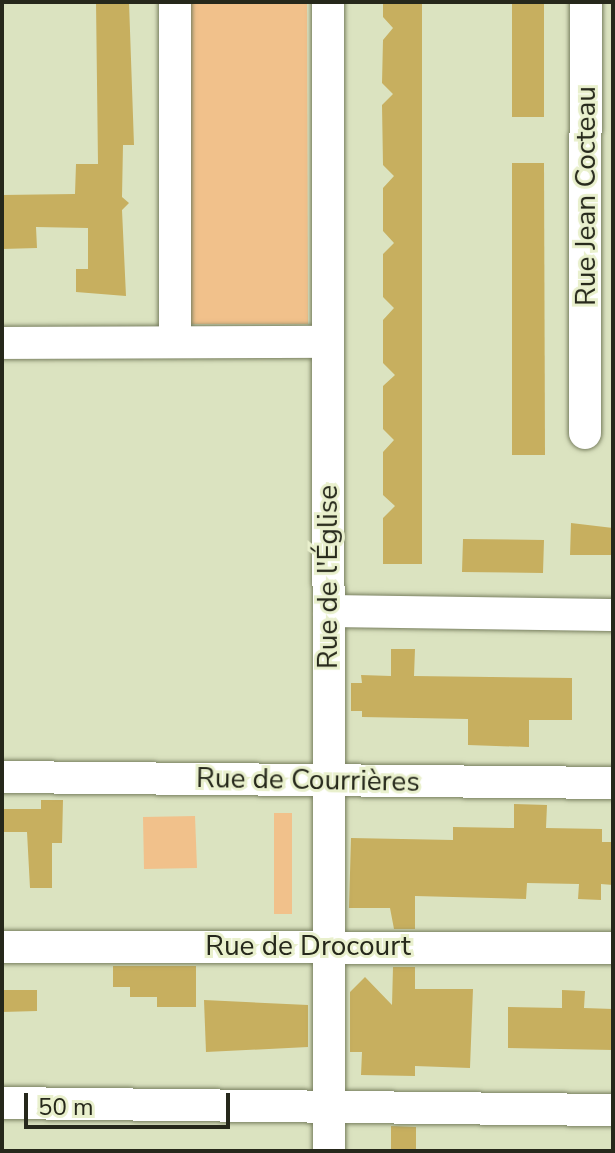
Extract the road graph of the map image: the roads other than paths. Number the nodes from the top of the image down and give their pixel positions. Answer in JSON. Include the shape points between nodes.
{"nodes":[{"id":1,"x":175,"y":2,"type":"edge"},
{"id":2,"x":328,"y":2,"type":"edge"},
{"id":3,"x":595,"y":16,"type":"edge"},
{"id":4,"x":175,"y":342,"type":"junction"},
{"id":5,"x":328,"y":342,"type":"junction"},
{"id":6,"x":2,"y":343,"type":"edge"},
{"id":7,"x":599,"y":370,"type":"edge"},
{"id":8,"x":585,"y":433,"type":"dead end"},
{"id":9,"x":329,"y":611,"type":"junction"},
{"id":10,"x":613,"y":615,"type":"edge"},
{"id":11,"x":2,"y":777,"type":"edge"},
{"id":12,"x":327,"y":780,"type":"junction"},
{"id":13,"x":613,"y":783,"type":"edge"},
{"id":14,"x":327,"y":944,"type":"junction"},
{"id":15,"x":2,"y":947,"type":"edge"},
{"id":16,"x":613,"y":948,"type":"edge"},
{"id":17,"x":2,"y":1103,"type":"edge"},
{"id":18,"x":329,"y":1108,"type":"junction"},
{"id":19,"x":613,"y":1110,"type":"edge"},
{"id":20,"x":329,"y":1151,"type":"edge"}],
"edges":[{"from":1,"to":4,"type":"street"},
{"from":2,"to":5,"type":"street","name":"Rue de l'Église"},
{"from":3,"to":7,"type":"street","name":"Rue Jean Cocteau"},
{"from":4,"to":5,"type":"street"},
{"from":4,"to":6,"type":"street"},
{"from":5,"to":9,"type":"street","name":"Rue de l'Église"},
{"from":7,"to":8,"type":"street","name":"Rue Jean Cocteau"},
{"from":9,"to":10,"type":"street"},
{"from":9,"to":12,"type":"street","name":"Rue de l'Église"},
{"from":11,"to":12,"type":"street","name":"Rue de Courrières"},
{"from":12,"to":13,"type":"street","name":"Rue de Courrières"},
{"from":12,"to":14,"type":"street","name":"Rue de l'Église"},
{"from":14,"to":15,"type":"street","name":"Rue de Drocourt"},
{"from":14,"to":16,"type":"street","name":"Rue de Drocourt"},
{"from":14,"to":18,"type":"street","name":"Rue de l'Église"},
{"from":17,"to":18,"type":"street"},
{"from":18,"to":19,"type":"street"},
{"from":18,"to":20,"type":"street","name":"Rue de l'Église"}]}
